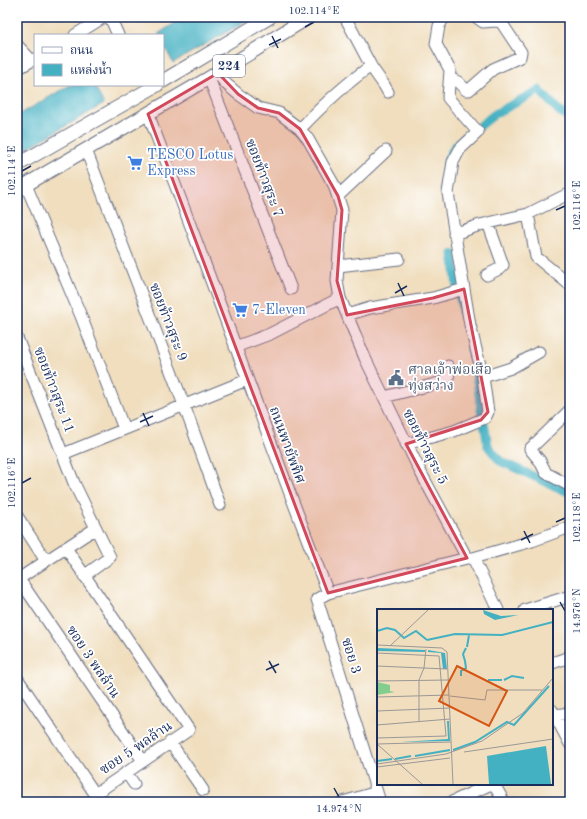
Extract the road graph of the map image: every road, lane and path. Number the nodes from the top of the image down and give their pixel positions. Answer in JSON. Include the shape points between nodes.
{"nodes":[{"id":1,"x":104,"y":17,"type":"edge"},
{"id":2,"x":110,"y":17,"type":"edge"},
{"id":3,"x":270,"y":17,"type":"edge"},
{"id":4,"x":309,"y":17,"type":"edge"},
{"id":5,"x":345,"y":17,"type":"edge"},
{"id":6,"x":444,"y":17,"type":"edge"},
{"id":7,"x":476,"y":17,"type":"edge"},
{"id":8,"x":76,"y":34,"type":"edge"},
{"id":9,"x":118,"y":34,"type":"edge"},
{"id":10,"x":17,"y":45,"type":"edge"},
{"id":11,"x":33,"y":60,"type":"edge"},
{"id":12,"x":371,"y":66,"type":"junction"},
{"id":13,"x":17,"y":70,"type":"edge"},
{"id":14,"x":214,"y":75,"type":"junction"},
{"id":15,"x":450,"y":78,"type":"junction"},
{"id":16,"x":164,"y":80,"type":"edge"},
{"id":17,"x":153,"y":86,"type":"edge"},
{"id":18,"x":142,"y":89,"type":"edge"},
{"id":19,"x":388,"y":92,"type":"dead end"},
{"id":20,"x":148,"y":114,"type":"junction"},
{"id":21,"x":300,"y":129,"type":"junction"},
{"id":22,"x":86,"y":150,"type":"junction"},
{"id":23,"x":386,"y":151,"type":"dead end"},
{"id":24,"x":17,"y":165,"type":"edge"},
{"id":25,"x":22,"y":188,"type":"edge"},
{"id":26,"x":338,"y":196,"type":"junction"},
{"id":27,"x":569,"y":196,"type":"edge"},
{"id":28,"x":528,"y":214,"type":"junction"},
{"id":29,"x":488,"y":223,"type":"junction"},
{"id":30,"x":454,"y":234,"type":"junction"},
{"id":31,"x":399,"y":258,"type":"dead end"},
{"id":32,"x":338,"y":266,"type":"junction"},
{"id":33,"x":487,"y":275,"type":"dead end"},
{"id":34,"x":570,"y":285,"type":"edge"},
{"id":35,"x":291,"y":289,"type":"dead end"},
{"id":36,"x":464,"y":289,"type":"junction"},
{"id":37,"x":340,"y":298,"type":"junction"},
{"id":38,"x":347,"y":315,"type":"junction"},
{"id":39,"x":17,"y":338,"type":"edge"},
{"id":40,"x":235,"y":348,"type":"junction"},
{"id":41,"x":539,"y":352,"type":"dead end"},
{"id":42,"x":448,"y":366,"type":"dead end"},
{"id":43,"x":483,"y":377,"type":"junction"},
{"id":44,"x":247,"y":380,"type":"junction"},
{"id":45,"x":384,"y":397,"type":"junction"},
{"id":46,"x":184,"y":405,"type":"junction"},
{"id":47,"x":570,"y":410,"type":"edge"},
{"id":48,"x":124,"y":429,"type":"junction"},
{"id":49,"x":406,"y":444,"type":"junction"},
{"id":50,"x":62,"y":454,"type":"junction"},
{"id":51,"x":570,"y":486,"type":"edge"},
{"id":52,"x":220,"y":505,"type":"dead end"},
{"id":53,"x":17,"y":516,"type":"edge"},
{"id":54,"x":570,"y":527,"type":"edge"},
{"id":55,"x":96,"y":528,"type":"junction"},
{"id":56,"x":66,"y":548,"type":"junction"},
{"id":57,"x":470,"y":558,"type":"junction"},
{"id":58,"x":46,"y":561,"type":"junction"},
{"id":59,"x":84,"y":576,"type":"junction"},
{"id":60,"x":18,"y":580,"type":"edge"},
{"id":61,"x":328,"y":592,"type":"junction"},
{"id":62,"x":570,"y":596,"type":"edge"},
{"id":63,"x":497,"y":609,"type":"edge"},
{"id":64,"x":528,"y":609,"type":"edge"},
{"id":65,"x":570,"y":657,"type":"edge"},
{"id":66,"x":553,"y":663,"type":"edge"},
{"id":67,"x":17,"y":678,"type":"edge"},
{"id":68,"x":553,"y":713,"type":"edge"},
{"id":69,"x":570,"y":713,"type":"edge"},
{"id":70,"x":170,"y":742,"type":"junction"},
{"id":71,"x":570,"y":744,"type":"edge"},
{"id":72,"x":143,"y":761,"type":"junction"},
{"id":73,"x":126,"y":772,"type":"junction"},
{"id":74,"x":134,"y":784,"type":"dead end"},
{"id":75,"x":490,"y":785,"type":"edge"},
{"id":76,"x":493,"y":785,"type":"edge"},
{"id":77,"x":203,"y":790,"type":"dead end"},
{"id":78,"x":379,"y":797,"type":"edge"},
{"id":79,"x":343,"y":802,"type":"edge"},
{"id":80,"x":452,"y":802,"type":"edge"},
{"id":81,"x":504,"y":802,"type":"edge"}],
"edges":[{"from":1,"to":8,"type":"street"},
{"from":2,"to":9,"type":"street"},
{"from":3,"to":16,"type":"main road"},
{"from":4,"to":14,"type":"main road","number":"224"},
{"from":5,"to":12,"type":"street"},
{"from":6,"to":15,"type":"street","via":[[439,26],[436,44],[450,70]]},
{"from":7,"to":15,"type":"street","via":[[483,22],[501,22],[521,52],[520,57],[493,69],[469,90]]},
{"from":10,"to":11,"type":"street"},
{"from":11,"to":13,"type":"street"},
{"from":12,"to":19,"type":"street"},
{"from":12,"to":21,"type":"street","via":[[330,98]]},
{"from":14,"to":20,"type":"main road","number":"224"},
{"from":14,"to":21,"type":"street","name":"ซอยท้าวสุระ 5","via":[[258,108],[279,113]]},
{"from":14,"to":35,"type":"street","name":"ซอยท้าวสุระ 7"},
{"from":15,"to":30,"type":"street","via":[[448,98],[478,132],[460,149],[453,162],[448,193]]},
{"from":17,"to":18,"type":"main road"},
{"from":18,"to":20,"type":"main road"},
{"from":18,"to":24,"type":"main road"},
{"from":20,"to":22,"type":"main road","number":"224"},
{"from":20,"to":40,"type":"street","name":"ถนนพายัพทิศ","via":[[181,197]]},
{"from":21,"to":26,"type":"street","name":"ซอยท้าวสุระ 5","via":[[321,161]]},
{"from":22,"to":25,"type":"main road","number":"224"},
{"from":22,"to":46,"type":"street","name":"ซอยท้าวสุระ 9"},
{"from":23,"to":26,"type":"street"},
{"from":25,"to":48,"type":"street","via":[[81,316]]},
{"from":26,"to":32,"type":"street","name":"ซอยท้าวสุระ 5","via":[[342,210]]},
{"from":27,"to":28,"type":"street"},
{"from":28,"to":29,"type":"street"},
{"from":28,"to":34,"type":"street","via":[[536,257]]},
{"from":29,"to":30,"type":"street"},
{"from":29,"to":33,"type":"street","via":[[502,266]]},
{"from":30,"to":36,"type":"street"},
{"from":31,"to":32,"type":"street"},
{"from":32,"to":37,"type":"street","name":"ซอยท้าวสุระ 5"},
{"from":36,"to":38,"type":"street","via":[[433,298],[370,308]]},
{"from":36,"to":43,"type":"street"},
{"from":37,"to":38,"type":"street","name":"ซอยท้าวสุระ 5"},
{"from":37,"to":40,"type":"street","via":[[270,334]]},
{"from":38,"to":45,"type":"street","name":"ซอยท้าวสุระ 5"},
{"from":39,"to":50,"type":"street","name":"ซอยท้าวสุระ 11"},
{"from":40,"to":44,"type":"street","name":"ถนนพายัพทิศ"},
{"from":41,"to":43,"type":"street","via":[[511,368]]},
{"from":42,"to":45,"type":"street","via":[[449,377],[443,382]]},
{"from":43,"to":49,"type":"street","via":[[488,412],[486,418],[454,431]]},
{"from":44,"to":46,"type":"street"},
{"from":44,"to":61,"type":"street","name":"ถนนพายัพทิศ"},
{"from":45,"to":49,"type":"street","name":"ซอยท้าวสุระ 5"},
{"from":46,"to":48,"type":"street"},
{"from":46,"to":52,"type":"street","name":"ซอยท้าวสุระ 9"},
{"from":47,"to":51,"type":"street","via":[[530,449],[546,473]]},
{"from":48,"to":50,"type":"street"},
{"from":49,"to":57,"type":"street","name":"ซอยท้าวสุระ 5"},
{"from":50,"to":55,"type":"street","name":"ซอยท้าวสุระ 11"},
{"from":53,"to":58,"type":"street"},
{"from":54,"to":57,"type":"street","via":[[532,541]]},
{"from":55,"to":56,"type":"street"},
{"from":55,"to":59,"type":"street","name":"ซอยท้าวสุระ 11","via":[[110,558]]},
{"from":56,"to":58,"type":"street"},
{"from":56,"to":59,"type":"street","name":"ซอย 5 พลล้าน"},
{"from":57,"to":61,"type":"street"},
{"from":57,"to":63,"type":"street"},
{"from":58,"to":60,"type":"street"},
{"from":59,"to":70,"type":"street","name":"ซอย 5 พลล้าน","via":[[189,730]]},
{"from":60,"to":72,"type":"street","name":"ซอย 3 พลล้าน"},
{"from":61,"to":78,"type":"street","name":"ซอย 3","via":[[318,599]]},
{"from":62,"to":64,"type":"street"},
{"from":65,"to":66,"type":"street"},
{"from":67,"to":73,"type":"street","name":"ซอย 5 พลล้าน","via":[[95,794]]},
{"from":68,"to":69,"type":"street"},
{"from":68,"to":71,"type":"street"},
{"from":70,"to":72,"type":"street","name":"ซอย 5 พลล้าน"},
{"from":70,"to":77,"type":"street"},
{"from":72,"to":73,"type":"street","name":"ซอย 5 พลล้าน"},
{"from":73,"to":74,"type":"street"},
{"from":75,"to":80,"type":"street"},
{"from":76,"to":81,"type":"street"},
{"from":78,"to":79,"type":"street"}]}
